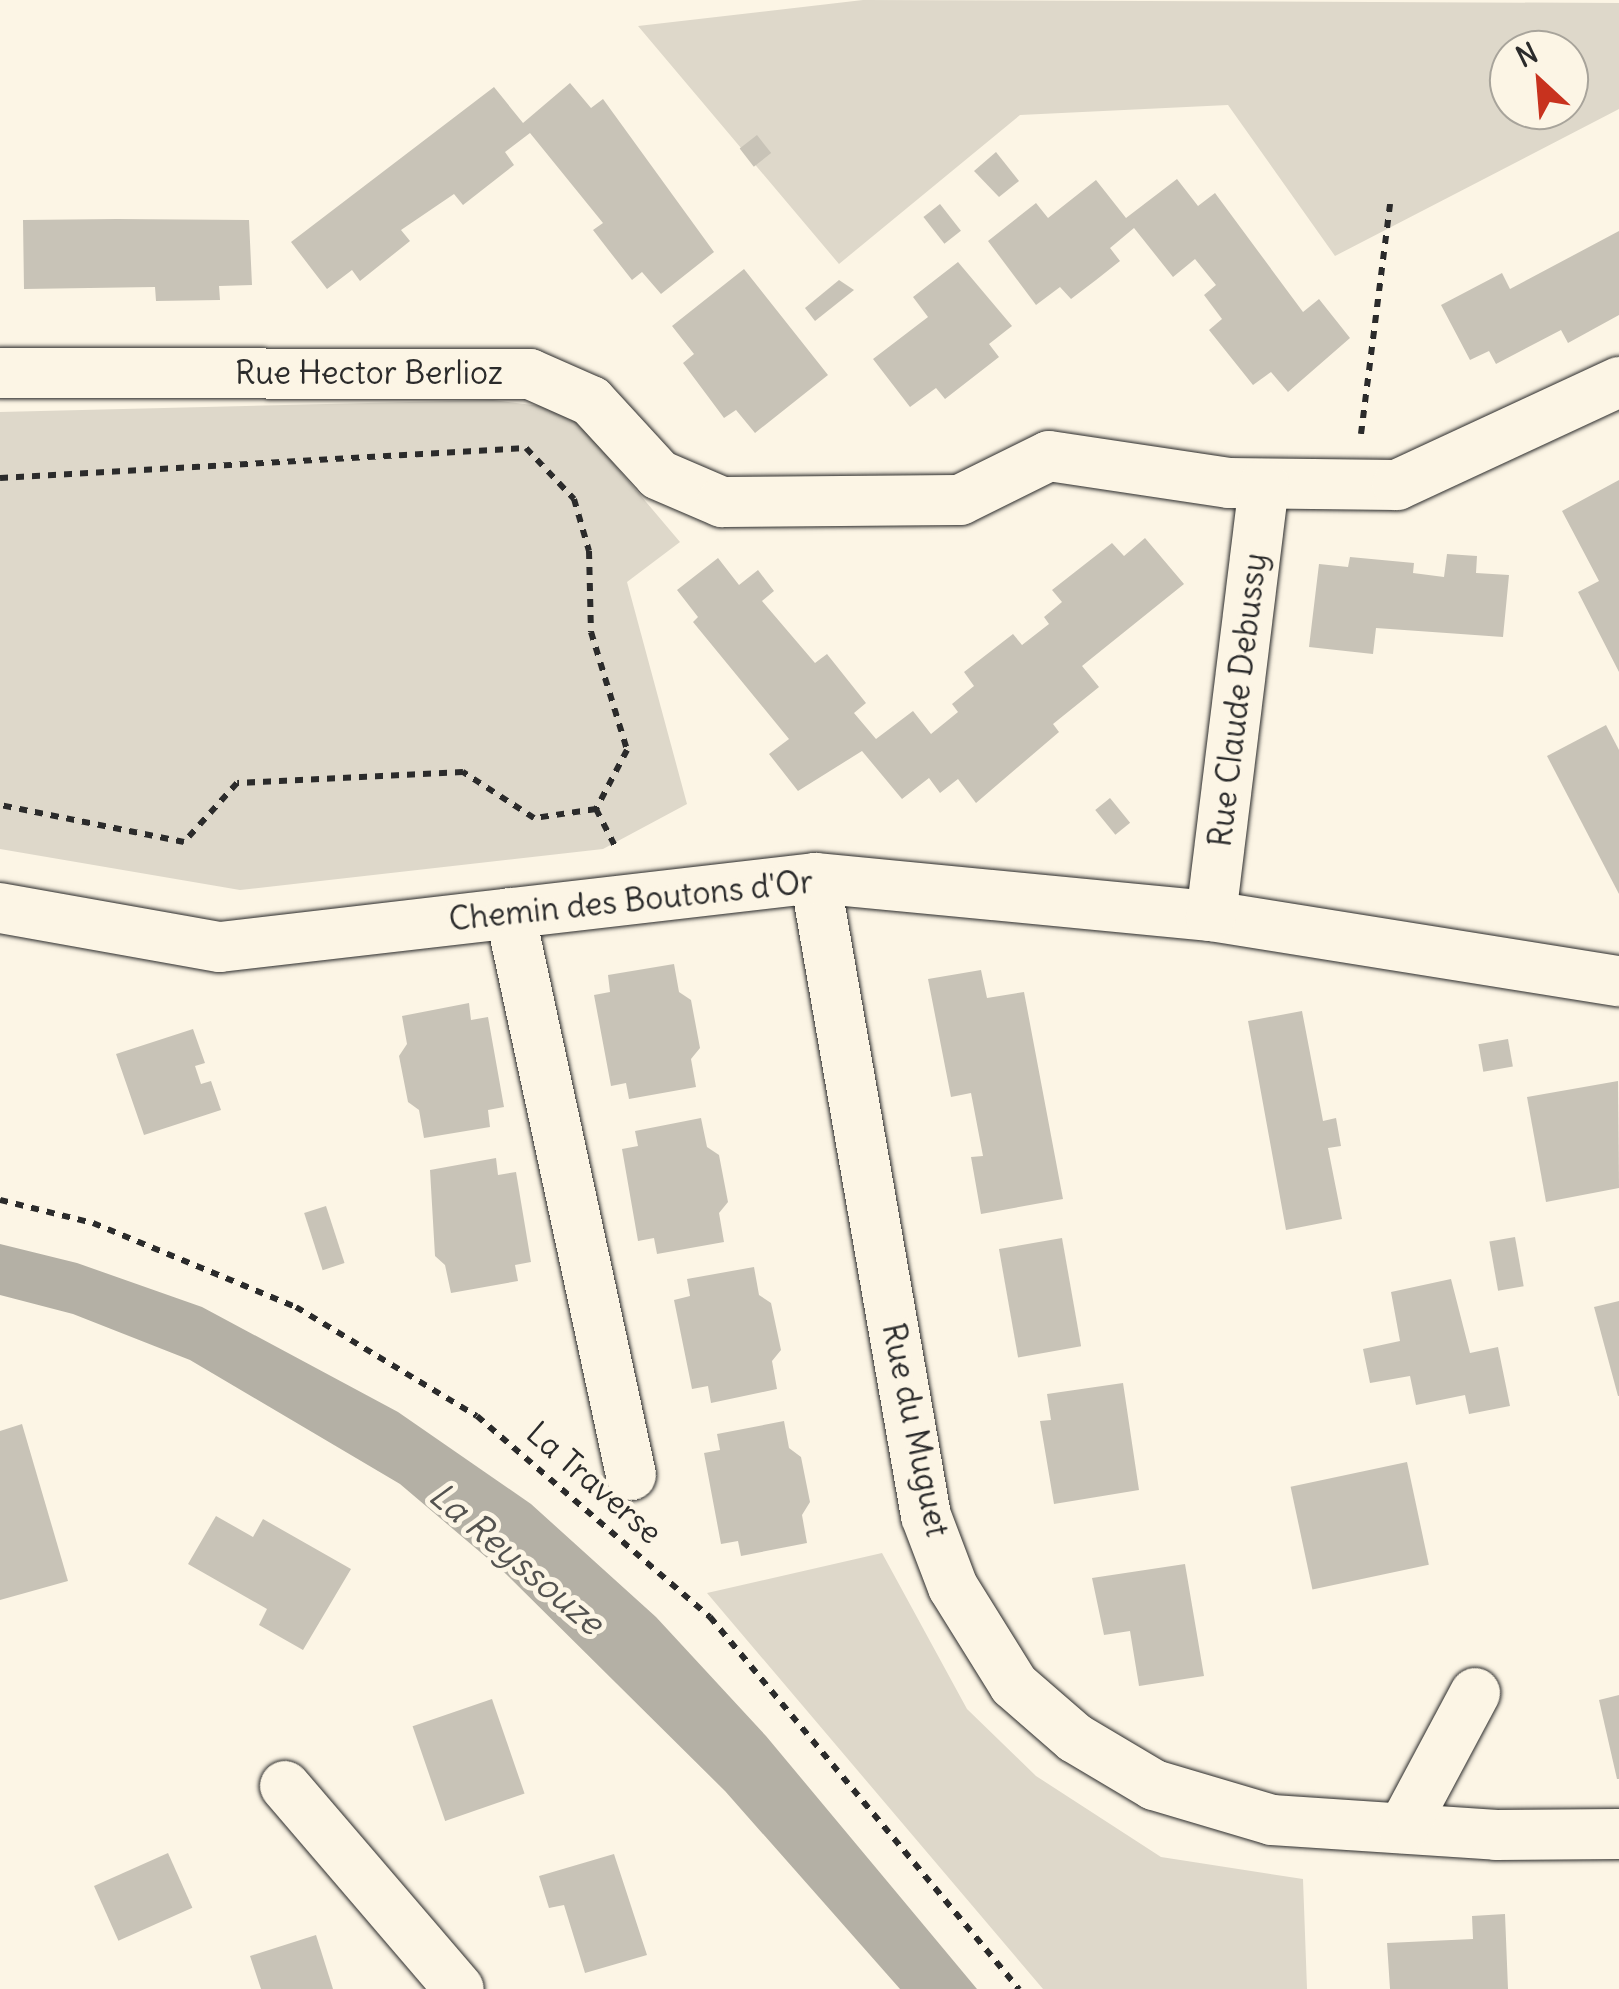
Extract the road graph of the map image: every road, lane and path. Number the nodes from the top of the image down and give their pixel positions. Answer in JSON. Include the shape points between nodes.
{"nodes":[{"id":1,"x":1390,"y":204,"type":"dead end"},
{"id":2,"x":0,"y":373,"type":"edge"},
{"id":3,"x":1619,"y":382,"type":"edge"},
{"id":4,"x":0,"y":478,"type":"edge"},
{"id":5,"x":1264,"y":484,"type":"junction"},
{"id":6,"x":1354,"y":485,"type":"junction"},
{"id":7,"x":0,"y":805,"type":"edge"},
{"id":8,"x":815,"y":878,"type":"junction"},
{"id":9,"x":0,"y":908,"type":"edge"},
{"id":10,"x":510,"y":914,"type":"junction"},
{"id":11,"x":1211,"y":916,"type":"junction"},
{"id":12,"x":1619,"y":982,"type":"edge"},
{"id":13,"x":0,"y":1200,"type":"edge"},
{"id":14,"x":631,"y":1474,"type":"dead end"},
{"id":15,"x":1475,"y":1693,"type":"dead end"},
{"id":16,"x":285,"y":1786,"type":"dead end"},
{"id":17,"x":1403,"y":1828,"type":"junction"},
{"id":18,"x":1619,"y":1834,"type":"edge"},
{"id":19,"x":460,"y":1989,"type":"edge"},
{"id":20,"x":1019,"y":1989,"type":"edge"}],
"edges":[{"from":1,"to":6,"type":"path"},
{"from":2,"to":5,"type":"street","name":"Rue Hector Berlioz","via":[[530,374],[591,401],[660,475],[722,502],[960,500],[1049,456]]},
{"from":3,"to":6,"type":"street","name":"Rue Hector Berlioz","via":[[1397,485]]},
{"from":4,"to":7,"type":"path","via":[[526,448],[574,499],[589,551],[591,632],[627,750],[596,809],[534,818],[463,772],[237,784],[184,842]]},
{"from":5,"to":6,"type":"street","name":"Rue Hector Berlioz"},
{"from":5,"to":11,"type":"street","name":"Rue Claude Debussy"},
{"from":8,"to":10,"type":"street","name":"Chemin des Boutons d'Or"},
{"from":8,"to":11,"type":"street","name":"Chemin des Boutons d'Or"},
{"from":8,"to":17,"type":"street","name":"Rue du Muguet","via":[[926,1516],[953,1587],[1014,1685],[1075,1738],[1154,1785],[1272,1820]]},
{"from":9,"to":10,"type":"street","name":"Chemin des Boutons d'Or","via":[[220,947]]},
{"from":10,"to":14,"type":"street"},
{"from":11,"to":12,"type":"street","name":"Chemin des Boutons d'Or"},
{"from":13,"to":20,"type":"path","name":"La Traverse","via":[[93,1223],[296,1307],[477,1416],[710,1617]]},
{"from":15,"to":17,"type":"street"},
{"from":16,"to":19,"type":"street"},
{"from":17,"to":18,"type":"street","name":"Rue du Muguet"}]}
